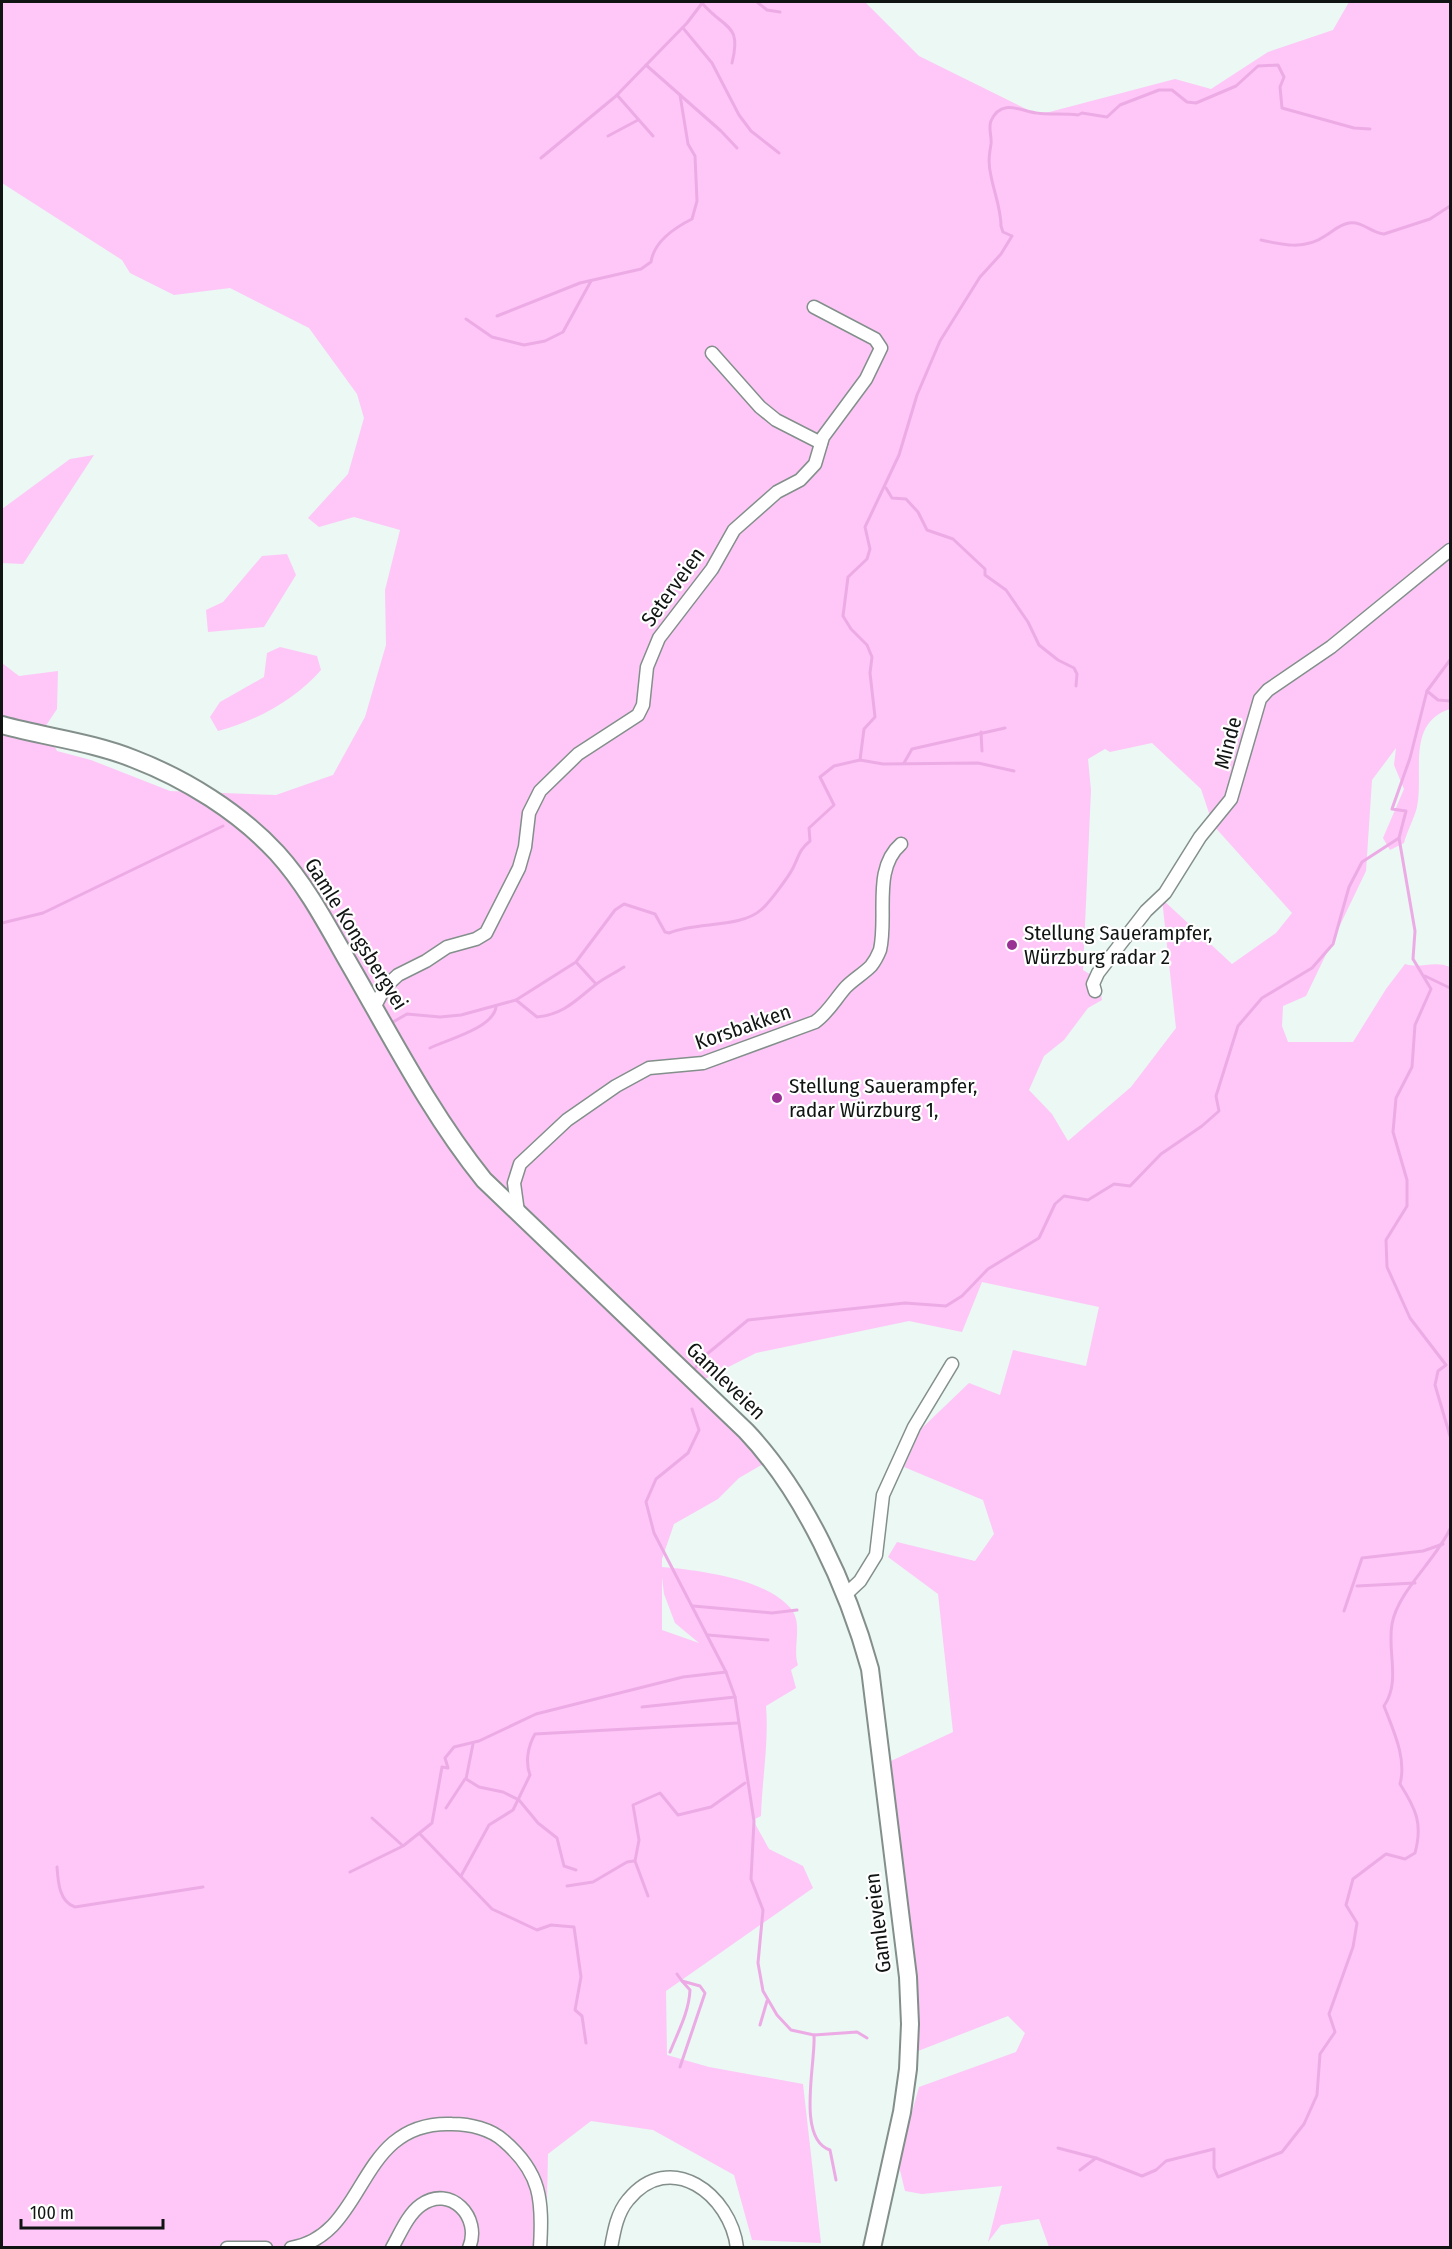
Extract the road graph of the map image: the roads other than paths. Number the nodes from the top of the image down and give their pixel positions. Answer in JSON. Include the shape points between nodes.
{"nodes":[{"id":1,"x":813,"y":307,"type":"dead end"},
{"id":2,"x":711,"y":353,"type":"dead end"},
{"id":3,"x":821,"y":443,"type":"junction"},
{"id":4,"x":1450,"y":550,"type":"edge"},
{"id":5,"x":2,"y":725,"type":"edge"},
{"id":6,"x":901,"y":844,"type":"dead end"},
{"id":7,"x":1095,"y":991,"type":"dead end"},
{"id":8,"x":375,"y":1006,"type":"junction"},
{"id":9,"x":518,"y":1212,"type":"junction"},
{"id":10,"x":536,"y":1229,"type":"joint"},
{"id":11,"x":952,"y":1364,"type":"dead end"},
{"id":12,"x":844,"y":1596,"type":"junction"},
{"id":13,"x":227,"y":2247,"type":"edge"},
{"id":14,"x":266,"y":2247,"type":"edge"},
{"id":15,"x":291,"y":2247,"type":"edge"},
{"id":16,"x":392,"y":2247,"type":"edge"},
{"id":17,"x":469,"y":2247,"type":"edge"},
{"id":18,"x":540,"y":2247,"type":"edge"},
{"id":19,"x":611,"y":2247,"type":"edge"},
{"id":20,"x":737,"y":2247,"type":"edge"},
{"id":21,"x":872,"y":2247,"type":"edge"}],
"edges":[{"from":1,"to":3,"type":"street","name":"Seterveien","via":[[875,339],[881,348],[866,379]]},
{"from":2,"to":3,"type":"street","via":[[760,407],[776,420]]},
{"from":3,"to":8,"type":"street","name":"Seterveien","via":[[808,473],[777,492],[734,530],[712,569],[659,638],[647,667],[638,715],[578,754],[540,791],[530,813],[519,868],[486,933],[447,947],[394,977]]},
{"from":4,"to":7,"type":"street","name":"Minde","via":[[1347,635],[1279,681],[1260,699],[1231,799],[1200,837],[1165,893],[1146,911],[1098,973],[1093,984]]},
{"from":5,"to":8,"type":"main road","name":"Gamle Kongsbergvei","via":[[132,758],[188,785],[230,812],[266,842],[293,872]]},
{"from":6,"to":9,"type":"street","name":"Korsbakken","via":[[886,867],[877,956],[822,1016],[709,1062],[648,1068],[616,1086],[567,1120],[520,1164],[514,1183]]},
{"from":8,"to":9,"type":"main road","name":"Gamle Kongsbergvei","via":[[465,1156]]},
{"from":9,"to":10,"type":"main road","name":"Gamle Kongsbergvei"},
{"from":10,"to":12,"type":"main road","name":"Gamleveien","via":[[760,1446],[796,1496]]},
{"from":11,"to":12,"type":"street","via":[[914,1427],[883,1495],[876,1555],[860,1581]]},
{"from":12,"to":21,"type":"main road","name":"Gamleveien","via":[[865,1649],[873,1688],[909,1990],[905,2092]]},
{"from":13,"to":14,"type":"street"},
{"from":15,"to":18,"type":"street","via":[[318,2238],[335,2224],[373,2164],[390,2145],[416,2130],[449,2123],[492,2132],[524,2161],[534,2178],[541,2204]]},
{"from":16,"to":17,"type":"street","via":[[416,2209],[438,2199],[457,2203],[469,2215],[473,2228]]},
{"from":19,"to":20,"type":"street","via":[[618,2217],[628,2200],[646,2185],[668,2179],[691,2182],[716,2198],[728,2217]]}]}
